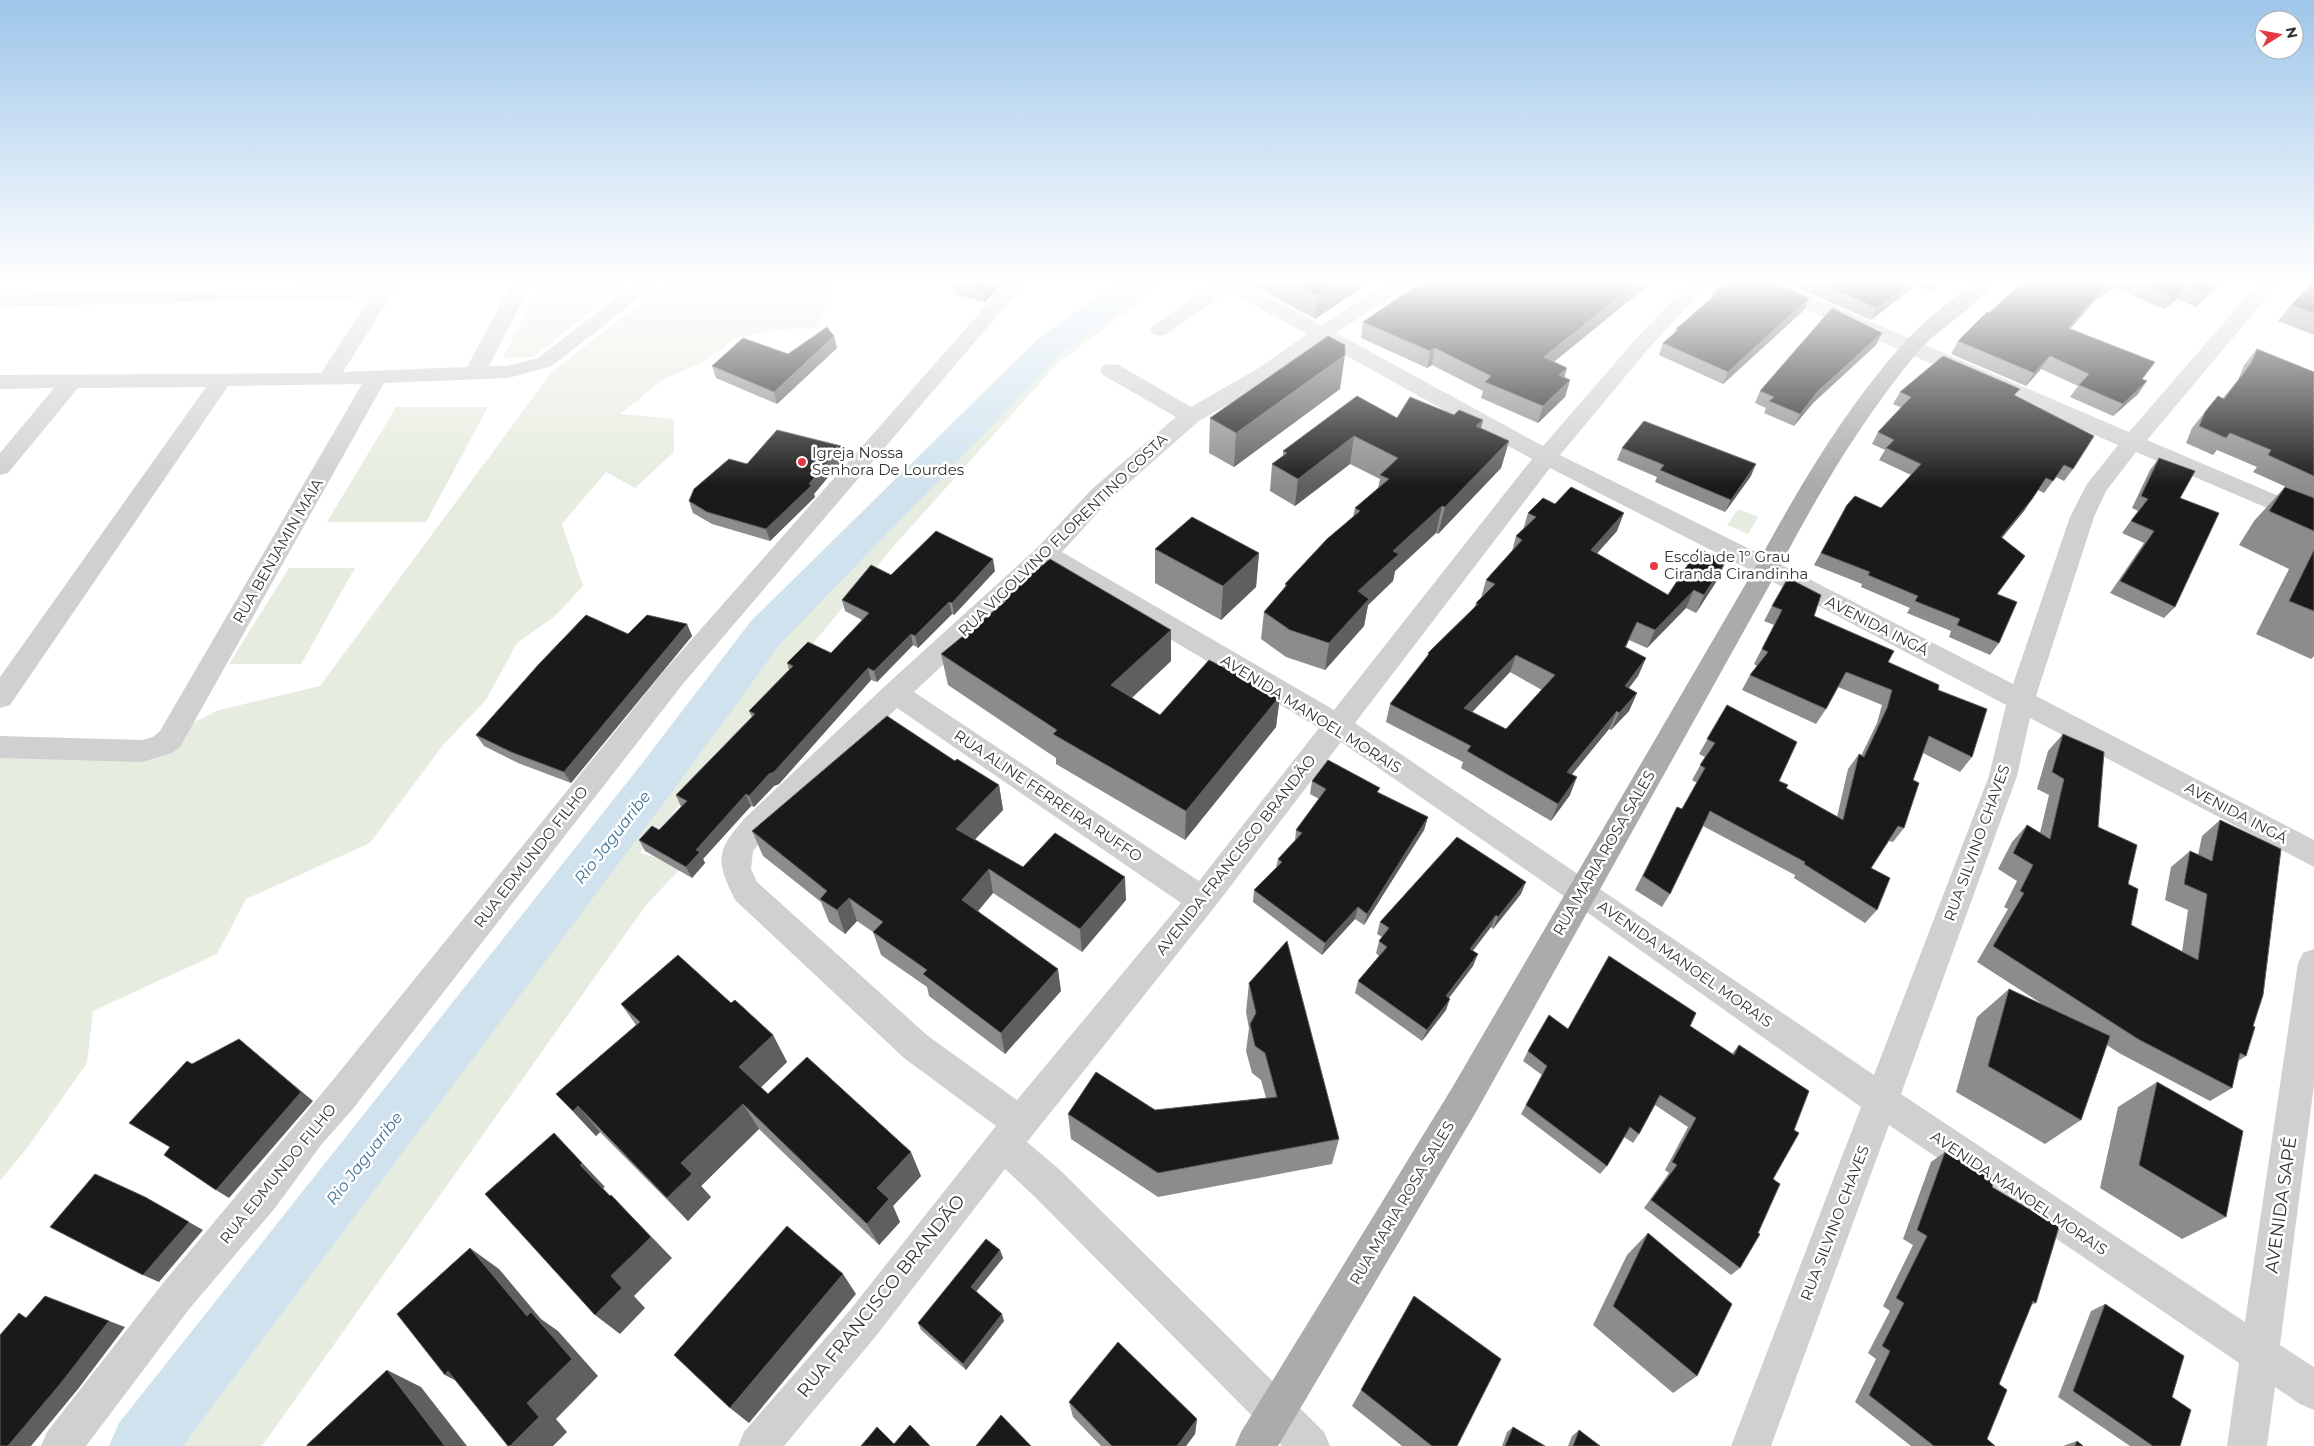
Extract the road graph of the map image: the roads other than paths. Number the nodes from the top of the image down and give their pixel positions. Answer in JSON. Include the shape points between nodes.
{"nodes":[{"id":1,"x":346,"y":350,"type":"edge"},
{"id":2,"x":486,"y":350,"type":"edge"},
{"id":3,"x":562,"y":350,"type":"edge"},
{"id":4,"x":957,"y":350,"type":"edge"},
{"id":5,"x":1297,"y":350,"type":"edge"},
{"id":6,"x":1350,"y":350,"type":"edge"},
{"id":7,"x":1636,"y":350,"type":"edge"},
{"id":8,"x":1908,"y":350,"type":"edge"},
{"id":9,"x":1919,"y":350,"type":"edge"},
{"id":10,"x":2212,"y":350,"type":"edge"},
{"id":11,"x":1111,"y":370,"type":"dead end"},
{"id":12,"x":474,"y":374,"type":"junction"},
{"id":13,"x":377,"y":377,"type":"junction"},
{"id":14,"x":328,"y":379,"type":"junction"},
{"id":15,"x":222,"y":380,"type":"junction"},
{"id":16,"x":0,"y":382,"type":"edge"},
{"id":17,"x":71,"y":382,"type":"junction"},
{"id":18,"x":1190,"y":416,"type":"junction"},
{"id":19,"x":2134,"y":442,"type":"junction"},
{"id":20,"x":1546,"y":457,"type":"junction"},
{"id":21,"x":0,"y":468,"type":"edge"},
{"id":22,"x":2314,"y":520,"type":"edge"},
{"id":23,"x":1046,"y":554,"type":"junction"},
{"id":24,"x":1767,"y":568,"type":"junction"},
{"id":25,"x":895,"y":693,"type":"junction"},
{"id":26,"x":0,"y":698,"type":"edge"},
{"id":27,"x":2021,"y":700,"type":"junction"},
{"id":28,"x":1338,"y":726,"type":"junction"},
{"id":29,"x":0,"y":747,"type":"edge"},
{"id":30,"x":2314,"y":854,"type":"edge"},
{"id":31,"x":1582,"y":892,"type":"junction"},
{"id":32,"x":1202,"y":900,"type":"junction"},
{"id":33,"x":2314,"y":964,"type":"edge"},
{"id":34,"x":1882,"y":1101,"type":"junction"},
{"id":35,"x":1011,"y":1134,"type":"junction"},
{"id":36,"x":2261,"y":1355,"type":"junction"},
{"id":37,"x":2314,"y":1390,"type":"edge"},
{"id":38,"x":1276,"y":1412,"type":"junction"},
{"id":39,"x":60,"y":1446,"type":"edge"},
{"id":40,"x":758,"y":1446,"type":"edge"},
{"id":41,"x":1256,"y":1446,"type":"edge"},
{"id":42,"x":1310,"y":1446,"type":"edge"},
{"id":43,"x":1752,"y":1446,"type":"edge"},
{"id":44,"x":2247,"y":1446,"type":"edge"}],
"edges":[{"from":1,"to":14,"type":"street"},
{"from":2,"to":12,"type":"street"},
{"from":3,"to":12,"type":"street","via":[[536,366]]},
{"from":4,"to":39,"type":"street","name":"RUA EDMUNDO FILHO","via":[[673,678],[262,1195],[177,1295]]},
{"from":5,"to":18,"type":"street","name":"RUA VIGOLVINO FLORENTINO COSTA","via":[[1265,374]]},
{"from":6,"to":20,"type":"street","name":"AVENIDA INGÁ"},
{"from":7,"to":20,"type":"street"},
{"from":8,"to":24,"type":"main road","name":"RUA MARIA ROSA SALES","via":[[1853,421],[1806,495]]},
{"from":9,"to":19,"type":"street"},
{"from":10,"to":19,"type":"street","name":"RUA SILVINO CHAVES"},
{"from":11,"to":18,"type":"street"},
{"from":12,"to":13,"type":"street"},
{"from":13,"to":14,"type":"street"},
{"from":13,"to":29,"type":"street","name":"RUA BENJAMIN MAIA","via":[[167,742],[142,751]]},
{"from":14,"to":15,"type":"street"},
{"from":15,"to":17,"type":"street"},
{"from":15,"to":26,"type":"street"},
{"from":16,"to":17,"type":"street"},
{"from":17,"to":21,"type":"street"},
{"from":18,"to":23,"type":"street","name":"RUA VIGOLVINO FLORENTINO COSTA","via":[[1100,495]]},
{"from":19,"to":22,"type":"street"},
{"from":19,"to":27,"type":"street","name":"RUA SILVINO CHAVES","via":[[2095,489],[2082,517]]},
{"from":20,"to":24,"type":"street","name":"AVENIDA INGÁ"},
{"from":20,"to":28,"type":"street","name":"AVENIDA FRANCISCO BRANDÃO"},
{"from":23,"to":25,"type":"street","name":"RUA VIGOLVINO FLORENTINO COSTA"},
{"from":23,"to":28,"type":"street","name":"AVENIDA MANOEL MORAIS"},
{"from":24,"to":27,"type":"street","name":"AVENIDA INGÁ"},
{"from":24,"to":31,"type":"main road","name":"RUA MARIA ROSA SALES"},
{"from":25,"to":32,"type":"street","name":"RUA ALINE FERREIRA RUFFO"},
{"from":25,"to":35,"type":"street","name":"RUA VIGOLVINO FLORENTINO COSTA","via":[[755,827],[738,846],[736,869],[746,890]]},
{"from":27,"to":30,"type":"street","name":"AVENIDA INGÁ"},
{"from":27,"to":34,"type":"street","name":"RUA SILVINO CHAVES","via":[[2003,776]]},
{"from":28,"to":31,"type":"street","name":"AVENIDA MANOEL MORAIS"},
{"from":28,"to":32,"type":"street","name":"AVENIDA FRANCISCO BRANDÃO"},
{"from":31,"to":34,"type":"street","name":"AVENIDA MANOEL MORAIS"},
{"from":31,"to":38,"type":"main road","name":"RUA MARIA ROSA SALES","via":[[1464,1100]]},
{"from":32,"to":35,"type":"street","name":"AVENIDA FRANCISCO BRANDÃO"},
{"from":33,"to":36,"type":"street","name":"AVENIDA SAPÉ"},
{"from":34,"to":36,"type":"street","name":"AVENIDA MANOEL MORAIS"},
{"from":34,"to":43,"type":"street","name":"RUA SILVINO CHAVES"},
{"from":35,"to":38,"type":"street","via":[[1040,1176]]},
{"from":35,"to":40,"type":"street","name":"RUA FRANCISCO BRANDÃO","via":[[863,1323]]},
{"from":36,"to":37,"type":"street","name":"AVENIDA MANOEL MORAIS"},
{"from":36,"to":44,"type":"street","name":"AVENIDA SAPÉ"},
{"from":38,"to":41,"type":"main road","name":"RUA MARIA ROSA SALES"},
{"from":38,"to":42,"type":"street"}]}
